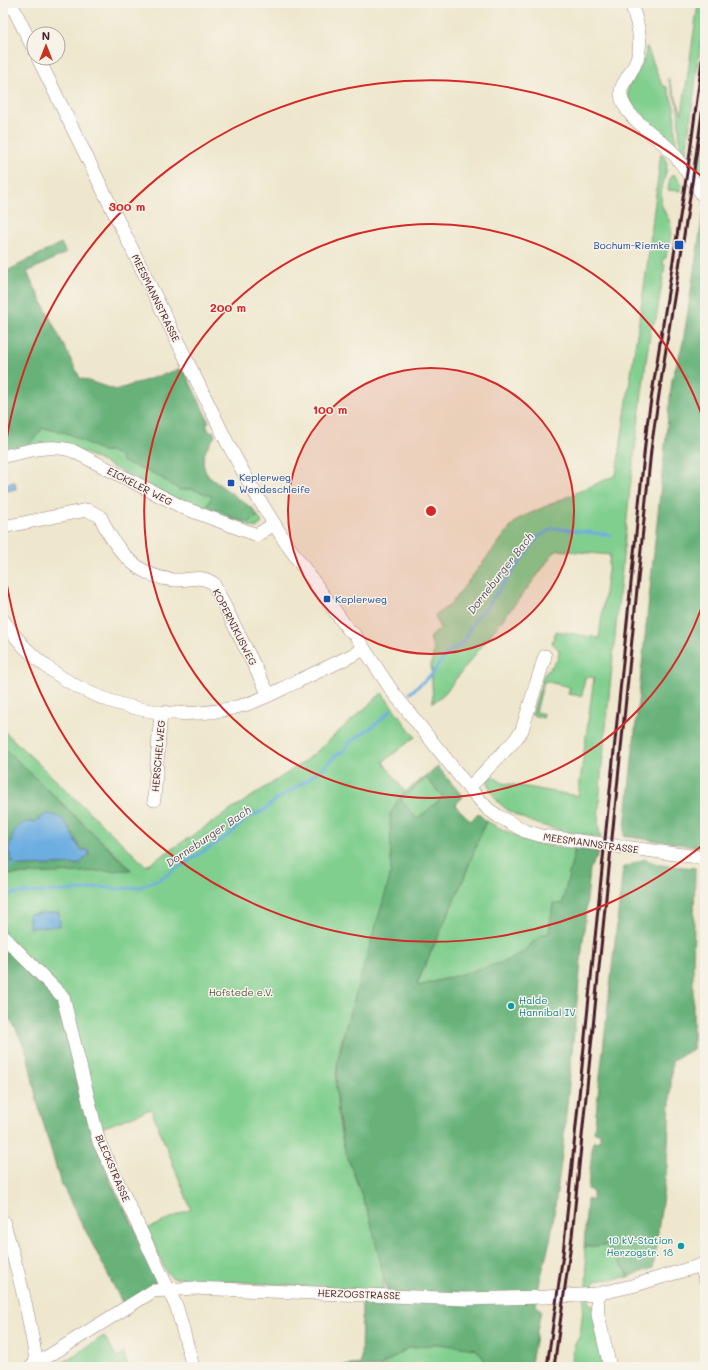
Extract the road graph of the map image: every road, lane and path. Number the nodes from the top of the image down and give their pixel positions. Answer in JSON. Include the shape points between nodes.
{"nodes":[{"id":1,"x":11,"y":3,"type":"edge"},
{"id":2,"x":632,"y":3,"type":"edge"},
{"id":3,"x":26,"y":34,"type":"edge"},
{"id":4,"x":42,"y":66,"type":"edge"},
{"id":5,"x":705,"y":199,"type":"edge"},
{"id":6,"x":3,"y":456,"type":"edge"},
{"id":7,"x":3,"y":527,"type":"edge"},
{"id":8,"x":278,"y":529,"type":"junction"},
{"id":9,"x":3,"y":620,"type":"edge"},
{"id":10,"x":364,"y":649,"type":"junction"},
{"id":11,"x":545,"y":656,"type":"dead end"},
{"id":12,"x":269,"y":695,"type":"junction"},
{"id":13,"x":162,"y":712,"type":"junction"},
{"id":14,"x":469,"y":788,"type":"junction"},
{"id":15,"x":154,"y":800,"type":"dead end"},
{"id":16,"x":705,"y":858,"type":"edge"},
{"id":17,"x":3,"y":936,"type":"edge"},
{"id":18,"x":3,"y":1221,"type":"edge"},
{"id":19,"x":703,"y":1264,"type":"edge"},
{"id":20,"x":705,"y":1279,"type":"edge"},
{"id":21,"x":168,"y":1289,"type":"junction"},
{"id":22,"x":597,"y":1294,"type":"junction"},
{"id":23,"x":35,"y":1366,"type":"edge"},
{"id":24,"x":193,"y":1367,"type":"edge"},
{"id":25,"x":610,"y":1367,"type":"edge"}],
"edges":[{"from":1,"to":3,"type":"street"},
{"from":2,"to":5,"type":"street","via":[[640,28],[640,46],[635,66],[623,82],[620,94],[622,100],[632,116],[673,152]]},
{"from":4,"to":8,"type":"street","name":"MEESMANNSTRASSE","via":[[228,444]]},
{"from":6,"to":8,"type":"street","name":"EICKELER WEG","via":[[62,447],[184,508],[257,535]]},
{"from":7,"to":12,"type":"street","name":"KOPERNIKUSWEG","via":[[87,510],[100,516],[107,532],[127,560],[141,569],[174,580],[204,578],[213,583]]},
{"from":8,"to":10,"type":"street","name":"MEESMANNSTRASSE"},
{"from":9,"to":13,"type":"street","via":[[25,647],[52,671],[81,689],[110,701]]},
{"from":10,"to":12,"type":"street"},
{"from":10,"to":14,"type":"street","name":"MEESMANNSTRASSE","via":[[392,691]]},
{"from":11,"to":14,"type":"street","via":[[522,730]]},
{"from":12,"to":13,"type":"street","via":[[243,705],[215,711]]},
{"from":13,"to":15,"type":"street","name":"HERSCHELWEG"},
{"from":14,"to":16,"type":"street","name":"MEESMANNSTRASSE","via":[[488,809],[525,831],[542,836]]},
{"from":17,"to":21,"type":"street","name":"BLECKSTRASSE","via":[[63,997],[100,1142]]},
{"from":18,"to":23,"type":"street","via":[[27,1309]]},
{"from":19,"to":20,"type":"street"},
{"from":19,"to":22,"type":"street","name":"HERZOGSTRASSE"},
{"from":21,"to":22,"type":"street","name":"HERZOGSTRASSE","via":[[254,1290],[483,1300]]},
{"from":21,"to":23,"type":"street","name":"HERZOGSTRASSE","via":[[153,1291]]},
{"from":21,"to":24,"type":"street","name":"BLECKSTRASSE","via":[[177,1308]]},
{"from":22,"to":25,"type":"street","via":[[598,1315]]}]}
